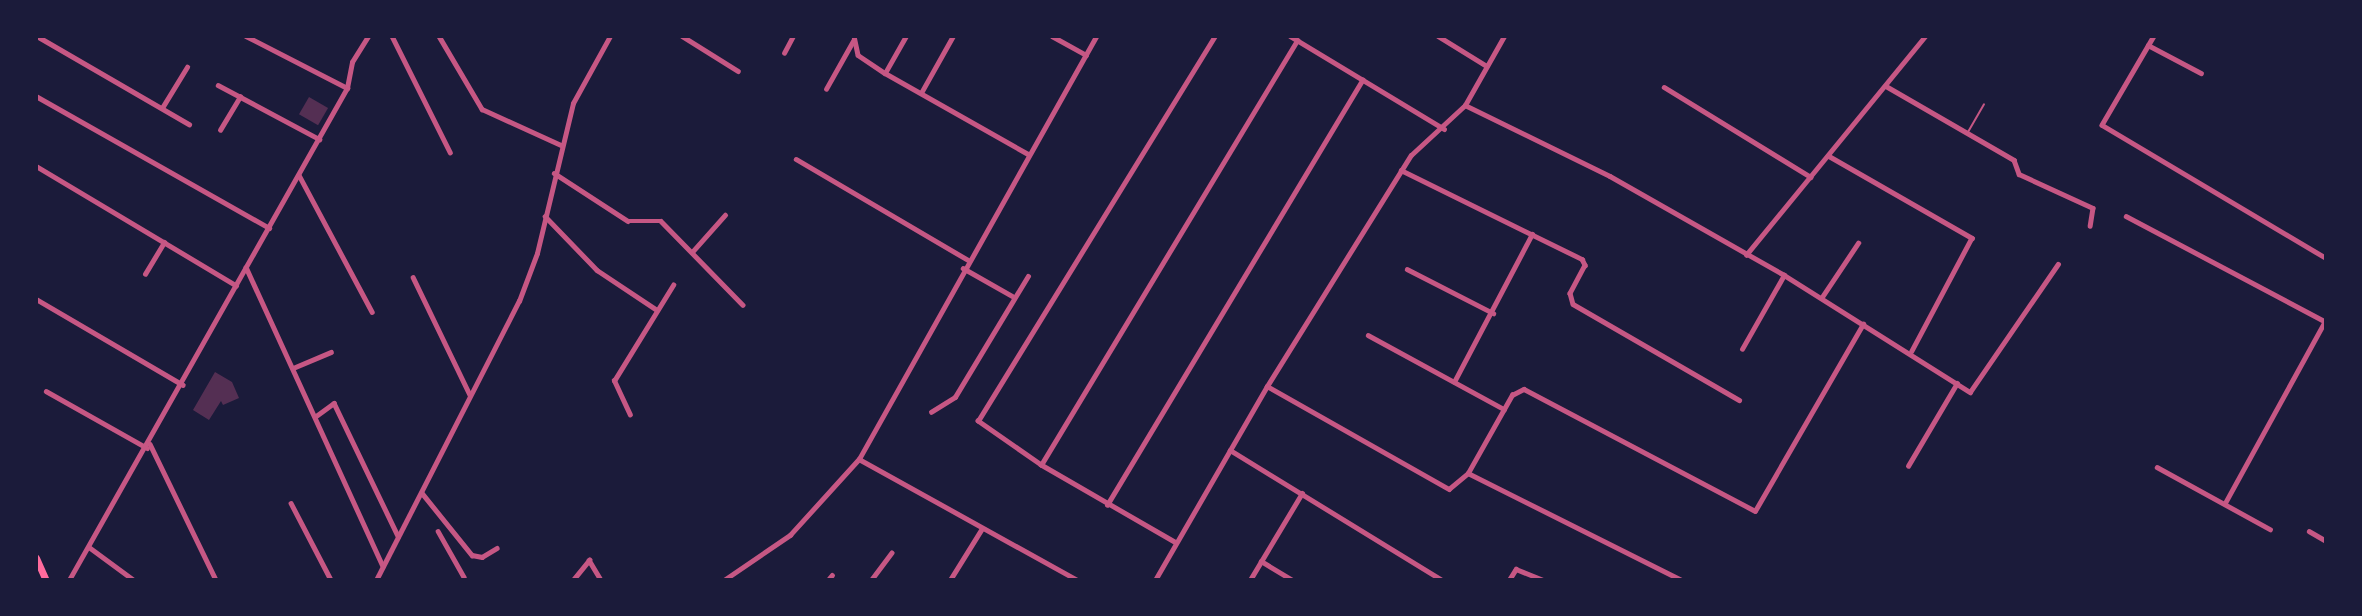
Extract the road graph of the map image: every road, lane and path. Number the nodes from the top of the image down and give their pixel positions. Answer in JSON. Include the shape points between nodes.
{"nodes":[{"id":1,"x":38,"y":36,"type":"edge"},
{"id":2,"x":246,"y":36,"type":"edge"},
{"id":3,"x":368,"y":36,"type":"edge"},
{"id":4,"x":392,"y":36,"type":"edge"},
{"id":5,"x":439,"y":36,"type":"edge"},
{"id":6,"x":610,"y":36,"type":"edge"},
{"id":7,"x":682,"y":36,"type":"edge"},
{"id":8,"x":793,"y":36,"type":"edge"},
{"id":9,"x":906,"y":36,"type":"edge"},
{"id":10,"x":953,"y":36,"type":"edge"},
{"id":11,"x":1052,"y":36,"type":"edge"},
{"id":12,"x":1096,"y":36,"type":"edge"},
{"id":13,"x":1215,"y":36,"type":"edge"},
{"id":14,"x":1290,"y":36,"type":"edge"},
{"id":15,"x":1438,"y":36,"type":"edge"},
{"id":16,"x":1504,"y":36,"type":"edge"},
{"id":17,"x":1925,"y":36,"type":"edge"},
{"id":18,"x":2154,"y":36,"type":"edge"},
{"id":19,"x":854,"y":37,"type":"edge"},
{"id":20,"x":1297,"y":40,"type":"junction"},
{"id":21,"x":2148,"y":45,"type":"junction"},
{"id":22,"x":784,"y":52,"type":"dead end"},
{"id":23,"x":1086,"y":55,"type":"junction"},
{"id":24,"x":1487,"y":66,"type":"junction"},
{"id":25,"x":187,"y":67,"type":"dead end"},
{"id":26,"x":738,"y":71,"type":"dead end"},
{"id":27,"x":2201,"y":73,"type":"dead end"},
{"id":28,"x":885,"y":74,"type":"junction"},
{"id":29,"x":1362,"y":80,"type":"junction"},
{"id":30,"x":218,"y":85,"type":"dead end"},
{"id":31,"x":1886,"y":86,"type":"junction"},
{"id":32,"x":1664,"y":87,"type":"dead end"},
{"id":33,"x":347,"y":88,"type":"junction"},
{"id":34,"x":826,"y":88,"type":"dead end"},
{"id":35,"x":921,"y":93,"type":"junction"},
{"id":36,"x":36,"y":96,"type":"edge"},
{"id":37,"x":240,"y":97,"type":"junction"},
{"id":38,"x":1984,"y":104,"type":"dead end"},
{"id":39,"x":1465,"y":105,"type":"junction"},
{"id":40,"x":162,"y":108,"type":"junction"},
{"id":41,"x":189,"y":124,"type":"dead end"},
{"id":42,"x":1444,"y":129,"type":"junction"},
{"id":43,"x":220,"y":130,"type":"dead end"},
{"id":44,"x":1966,"y":134,"type":"junction"},
{"id":45,"x":319,"y":139,"type":"junction"},
{"id":46,"x":561,"y":145,"type":"junction"},
{"id":47,"x":450,"y":152,"type":"dead end"},
{"id":48,"x":1028,"y":154,"type":"junction"},
{"id":49,"x":1829,"y":156,"type":"junction"},
{"id":50,"x":796,"y":159,"type":"dead end"},
{"id":51,"x":36,"y":166,"type":"edge"},
{"id":52,"x":1401,"y":170,"type":"junction"},
{"id":53,"x":554,"y":173,"type":"junction"},
{"id":54,"x":299,"y":175,"type":"junction"},
{"id":55,"x":1810,"y":177,"type":"junction"},
{"id":56,"x":725,"y":215,"type":"dead end"},
{"id":57,"x":545,"y":216,"type":"junction"},
{"id":58,"x":2126,"y":216,"type":"dead end"},
{"id":59,"x":2090,"y":226,"type":"dead end"},
{"id":60,"x":269,"y":228,"type":"junction"},
{"id":61,"x":1532,"y":234,"type":"junction"},
{"id":62,"x":164,"y":242,"type":"junction"},
{"id":63,"x":1858,"y":243,"type":"dead end"},
{"id":64,"x":693,"y":251,"type":"junction"},
{"id":65,"x":1746,"y":255,"type":"junction"},
{"id":66,"x":2326,"y":258,"type":"edge"},
{"id":67,"x":968,"y":260,"type":"junction"},
{"id":68,"x":2058,"y":264,"type":"dead end"},
{"id":69,"x":246,"y":267,"type":"junction"},
{"id":70,"x":963,"y":268,"type":"junction"},
{"id":71,"x":1407,"y":269,"type":"dead end"},
{"id":72,"x":145,"y":274,"type":"dead end"},
{"id":73,"x":1785,"y":275,"type":"junction"},
{"id":74,"x":1028,"y":276,"type":"dead end"},
{"id":75,"x":414,"y":277,"type":"dead end"},
{"id":76,"x":236,"y":285,"type":"junction"},
{"id":77,"x":673,"y":285,"type":"dead end"},
{"id":78,"x":1014,"y":297,"type":"junction"},
{"id":79,"x":1822,"y":297,"type":"junction"},
{"id":80,"x":36,"y":299,"type":"edge"},
{"id":81,"x":743,"y":305,"type":"dead end"},
{"id":82,"x":657,"y":310,"type":"junction"},
{"id":83,"x":372,"y":312,"type":"dead end"},
{"id":84,"x":1493,"y":313,"type":"junction"},
{"id":85,"x":2325,"y":322,"type":"edge"},
{"id":86,"x":1863,"y":324,"type":"junction"},
{"id":87,"x":1368,"y":334,"type":"dead end"},
{"id":88,"x":1742,"y":349,"type":"dead end"},
{"id":89,"x":1912,"y":351,"type":"junction"},
{"id":90,"x":331,"y":352,"type":"dead end"},
{"id":91,"x":293,"y":368,"type":"junction"},
{"id":92,"x":1454,"y":382,"type":"junction"},
{"id":93,"x":1957,"y":383,"type":"junction"},
{"id":94,"x":183,"y":385,"type":"junction"},
{"id":95,"x":1267,"y":386,"type":"junction"},
{"id":96,"x":46,"y":391,"type":"dead end"},
{"id":97,"x":470,"y":395,"type":"junction"},
{"id":98,"x":1739,"y":400,"type":"dead end"},
{"id":99,"x":1504,"y":409,"type":"junction"},
{"id":100,"x":931,"y":412,"type":"dead end"},
{"id":101,"x":630,"y":415,"type":"dead end"},
{"id":102,"x":316,"y":416,"type":"junction"},
{"id":103,"x":148,"y":446,"type":"junction"},
{"id":104,"x":1230,"y":450,"type":"junction"},
{"id":105,"x":859,"y":459,"type":"junction"},
{"id":106,"x":1041,"y":465,"type":"junction"},
{"id":107,"x":1908,"y":466,"type":"dead end"},
{"id":108,"x":2157,"y":467,"type":"dead end"},
{"id":109,"x":1468,"y":473,"type":"junction"},
{"id":110,"x":422,"y":493,"type":"junction"},
{"id":111,"x":1302,"y":493,"type":"junction"},
{"id":112,"x":291,"y":502,"type":"dead end"},
{"id":113,"x":2225,"y":503,"type":"junction"},
{"id":114,"x":1107,"y":505,"type":"junction"},
{"id":115,"x":2270,"y":529,"type":"dead end"},
{"id":116,"x":981,"y":530,"type":"junction"},
{"id":117,"x":438,"y":531,"type":"dead end"},
{"id":118,"x":2309,"y":531,"type":"dead end"},
{"id":119,"x":398,"y":536,"type":"junction"},
{"id":120,"x":2326,"y":542,"type":"edge"},
{"id":121,"x":1176,"y":543,"type":"junction"},
{"id":122,"x":89,"y":548,"type":"junction"},
{"id":123,"x":497,"y":548,"type":"dead end"},
{"id":124,"x":891,"y":553,"type":"dead end"},
{"id":125,"x":36,"y":558,"type":"edge"},
{"id":126,"x":1261,"y":561,"type":"junction"},
{"id":127,"x":383,"y":566,"type":"junction"},
{"id":128,"x":832,"y":574,"type":"dead end"},
{"id":129,"x":731,"y":576,"type":"junction"},
{"id":130,"x":464,"y":579,"type":"edge"},
{"id":131,"x":46,"y":580,"type":"edge"},
{"id":132,"x":69,"y":580,"type":"edge"},
{"id":133,"x":134,"y":580,"type":"edge"},
{"id":134,"x":216,"y":580,"type":"edge"},
{"id":135,"x":331,"y":580,"type":"edge"},
{"id":136,"x":376,"y":580,"type":"edge"},
{"id":137,"x":573,"y":580,"type":"edge"},
{"id":138,"x":601,"y":580,"type":"edge"},
{"id":139,"x":724,"y":580,"type":"edge"},
{"id":140,"x":736,"y":580,"type":"edge"},
{"id":141,"x":828,"y":580,"type":"edge"},
{"id":142,"x":871,"y":580,"type":"edge"},
{"id":143,"x":950,"y":580,"type":"edge"},
{"id":144,"x":1077,"y":580,"type":"edge"},
{"id":145,"x":1155,"y":580,"type":"edge"},
{"id":146,"x":1250,"y":580,"type":"edge"},
{"id":147,"x":1293,"y":580,"type":"edge"},
{"id":148,"x":1442,"y":580,"type":"edge"},
{"id":149,"x":1509,"y":580,"type":"edge"},
{"id":150,"x":1542,"y":580,"type":"edge"},
{"id":151,"x":1682,"y":580,"type":"edge"}],
"edges":[{"from":1,"to":40,"type":"street"},
{"from":2,"to":33,"type":"street"},
{"from":3,"to":33,"type":"street","via":[[352,62]]},
{"from":4,"to":47,"type":"street"},
{"from":5,"to":46,"type":"street","via":[[482,109]]},
{"from":6,"to":46,"type":"street","via":[[573,103]]},
{"from":7,"to":26,"type":"street"},
{"from":8,"to":22,"type":"street"},
{"from":9,"to":28,"type":"street"},
{"from":10,"to":35,"type":"street"},
{"from":11,"to":23,"type":"street"},
{"from":12,"to":23,"type":"street"},
{"from":13,"to":106,"type":"street","via":[[979,414],[981,427]]},
{"from":14,"to":20,"type":"street"},
{"from":15,"to":24,"type":"street"},
{"from":16,"to":24,"type":"street"},
{"from":17,"to":31,"type":"street"},
{"from":18,"to":21,"type":"street"},
{"from":19,"to":28,"type":"street","via":[[858,55]]},
{"from":19,"to":34,"type":"street"},
{"from":20,"to":29,"type":"street"},
{"from":20,"to":106,"type":"street"},
{"from":21,"to":27,"type":"street"},
{"from":21,"to":66,"type":"street","via":[[2102,125]]},
{"from":23,"to":48,"type":"street"},
{"from":24,"to":39,"type":"street"},
{"from":25,"to":40,"type":"street"},
{"from":28,"to":35,"type":"street"},
{"from":29,"to":42,"type":"street"},
{"from":29,"to":114,"type":"street"},
{"from":30,"to":37,"type":"street"},
{"from":31,"to":44,"type":"street"},
{"from":31,"to":49,"type":"street"},
{"from":32,"to":55,"type":"street"},
{"from":33,"to":45,"type":"street"},
{"from":35,"to":48,"type":"street"},
{"from":36,"to":60,"type":"street"},
{"from":37,"to":43,"type":"street"},
{"from":37,"to":45,"type":"street"},
{"from":38,"to":44,"type":"lane"},
{"from":39,"to":42,"type":"street"},
{"from":39,"to":65,"type":"street","via":[[1610,176]]},
{"from":40,"to":41,"type":"street"},
{"from":42,"to":52,"type":"street","via":[[1419,145]]},
{"from":44,"to":59,"type":"street","via":[[2013,160],[2019,174],[2094,208]]},
{"from":45,"to":54,"type":"street"},
{"from":46,"to":53,"type":"street"},
{"from":48,"to":67,"type":"street"},
{"from":49,"to":55,"type":"street"},
{"from":49,"to":89,"type":"street","via":[[1972,238]]},
{"from":50,"to":67,"type":"street"},
{"from":51,"to":62,"type":"street"},
{"from":52,"to":61,"type":"street"},
{"from":52,"to":95,"type":"street"},
{"from":53,"to":57,"type":"street"},
{"from":53,"to":64,"type":"street","via":[[628,220],[657,218]]},
{"from":54,"to":60,"type":"street"},
{"from":54,"to":83,"type":"street"},
{"from":55,"to":65,"type":"street"},
{"from":56,"to":64,"type":"street"},
{"from":57,"to":82,"type":"street","via":[[597,270]]},
{"from":57,"to":97,"type":"street","via":[[527,282]]},
{"from":58,"to":85,"type":"street"},
{"from":60,"to":69,"type":"street"},
{"from":61,"to":84,"type":"street"},
{"from":61,"to":98,"type":"street","via":[[1585,262],[1570,293],[1573,304]]},
{"from":62,"to":72,"type":"street"},
{"from":62,"to":76,"type":"street"},
{"from":63,"to":79,"type":"street"},
{"from":64,"to":81,"type":"street"},
{"from":65,"to":73,"type":"street"},
{"from":67,"to":70,"type":"street"},
{"from":68,"to":93,"type":"street","via":[[1970,392]]},
{"from":69,"to":76,"type":"street"},
{"from":69,"to":91,"type":"street"},
{"from":70,"to":78,"type":"street"},
{"from":70,"to":105,"type":"street"},
{"from":71,"to":84,"type":"street"},
{"from":73,"to":79,"type":"street"},
{"from":73,"to":88,"type":"street"},
{"from":74,"to":78,"type":"street"},
{"from":75,"to":97,"type":"street"},
{"from":76,"to":94,"type":"street"},
{"from":77,"to":82,"type":"street"},
{"from":78,"to":100,"type":"street","via":[[955,397]]},
{"from":79,"to":86,"type":"street"},
{"from":80,"to":94,"type":"street"},
{"from":82,"to":101,"type":"street","via":[[614,381]]},
{"from":84,"to":92,"type":"street"},
{"from":85,"to":113,"type":"street"},
{"from":86,"to":89,"type":"street"},
{"from":86,"to":99,"type":"street","via":[[1755,510],[1524,389],[1516,391]]},
{"from":87,"to":92,"type":"street"},
{"from":89,"to":93,"type":"street"},
{"from":90,"to":91,"type":"street"},
{"from":91,"to":102,"type":"street"},
{"from":92,"to":99,"type":"street"},
{"from":93,"to":107,"type":"street"},
{"from":94,"to":103,"type":"street"},
{"from":95,"to":104,"type":"street"},
{"from":95,"to":109,"type":"street","via":[[1442,486],[1456,488]]},
{"from":96,"to":103,"type":"street"},
{"from":97,"to":110,"type":"street"},
{"from":99,"to":109,"type":"street"},
{"from":102,"to":119,"type":"street","via":[[334,402]]},
{"from":102,"to":127,"type":"street"},
{"from":103,"to":122,"type":"street"},
{"from":103,"to":134,"type":"street"},
{"from":104,"to":111,"type":"street"},
{"from":104,"to":121,"type":"street"},
{"from":105,"to":116,"type":"street"},
{"from":105,"to":129,"type":"street","via":[[790,535]]},
{"from":106,"to":114,"type":"street"},
{"from":108,"to":113,"type":"street"},
{"from":109,"to":151,"type":"street"},
{"from":110,"to":119,"type":"street"},
{"from":110,"to":123,"type":"street","via":[[472,555],[482,557]]},
{"from":111,"to":126,"type":"street"},
{"from":111,"to":148,"type":"street"},
{"from":112,"to":135,"type":"street"},
{"from":113,"to":115,"type":"street"},
{"from":114,"to":121,"type":"street"},
{"from":116,"to":143,"type":"street"},
{"from":116,"to":144,"type":"street"},
{"from":117,"to":130,"type":"street"},
{"from":118,"to":120,"type":"street"},
{"from":119,"to":127,"type":"street"},
{"from":121,"to":145,"type":"street"},
{"from":122,"to":132,"type":"street"},
{"from":122,"to":133,"type":"street"},
{"from":124,"to":142,"type":"street"},
{"from":125,"to":131,"type":"main road"},
{"from":126,"to":146,"type":"street"},
{"from":126,"to":147,"type":"street"},
{"from":127,"to":136,"type":"street"},
{"from":128,"to":141,"type":"street"},
{"from":129,"to":139,"type":"street"},
{"from":129,"to":140,"type":"street"},
{"from":137,"to":138,"type":"street","via":[[589,560]]},
{"from":149,"to":150,"type":"street","via":[[1516,569]]}]}
